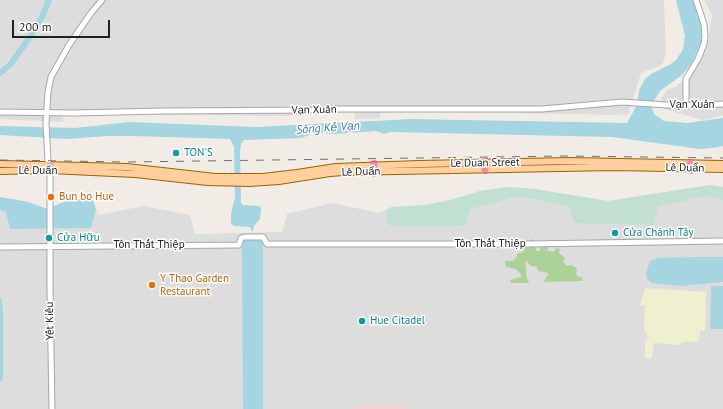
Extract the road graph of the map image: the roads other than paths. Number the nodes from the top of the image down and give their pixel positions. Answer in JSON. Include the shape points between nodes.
{"nodes":[{"id":1,"x":102,"y":0,"type":"edge"},
{"id":2,"x":696,"y":0,"type":"edge"},
{"id":3,"x":723,"y":104,"type":"edge"},
{"id":4,"x":686,"y":105,"type":"junction"},
{"id":5,"x":0,"y":112,"type":"edge"},
{"id":6,"x":46,"y":112,"type":"junction"},
{"id":7,"x":0,"y":164,"type":"edge"},
{"id":8,"x":723,"y":164,"type":"edge"},
{"id":9,"x":486,"y":166,"type":"joint"},
{"id":10,"x":691,"y":166,"type":"junction"},
{"id":11,"x":50,"y":168,"type":"junction"},
{"id":12,"x":723,"y":169,"type":"edge"},
{"id":13,"x":0,"y":171,"type":"edge"},
{"id":14,"x":249,"y":180,"type":"joint"},
{"id":15,"x":723,"y":241,"type":"edge"},
{"id":16,"x":50,"y":246,"type":"junction"},
{"id":17,"x":0,"y":247,"type":"edge"},
{"id":18,"x":52,"y":409,"type":"edge"}],
"edges":[{"from":1,"to":6,"type":"street","via":[[69,45],[51,78]]},
{"from":2,"to":4,"type":"street","via":[[705,36],[698,59],[686,79]]},
{"from":3,"to":4,"type":"street","name":"Vạn Xuân"},
{"from":4,"to":6,"type":"street","name":"Vạn Xuân","via":[[628,102],[542,108]]},
{"from":5,"to":6,"type":"street","name":"Vạn Xuân"},
{"from":6,"to":11,"type":"street","via":[[46,142]]},
{"from":7,"to":11,"type":"main road","name":"Lê Duẩn"},
{"from":8,"to":10,"type":"main road"},
{"from":9,"to":10,"type":"main road","name":"Lê Duẩn"},
{"from":9,"to":14,"type":"main road","name":"Le Duan Street","via":[[374,169],[336,166]]},
{"from":10,"to":12,"type":"main road","name":"Lê Duẩn"},
{"from":11,"to":13,"type":"main road","name":"Lê Duẩn"},
{"from":11,"to":14,"type":"main road","name":"Lê Duẩn","via":[[136,171],[208,182]]},
{"from":11,"to":16,"type":"street","name":"Yết Kiêu"},
{"from":15,"to":16,"type":"street","name":"Tôn Thất Thiệp","via":[[267,244],[264,237],[244,237],[241,238],[239,245]]},
{"from":16,"to":17,"type":"street","name":"Tôn Thất Thiệp"},
{"from":16,"to":18,"type":"street","name":"Yết Kiêu"}]}
